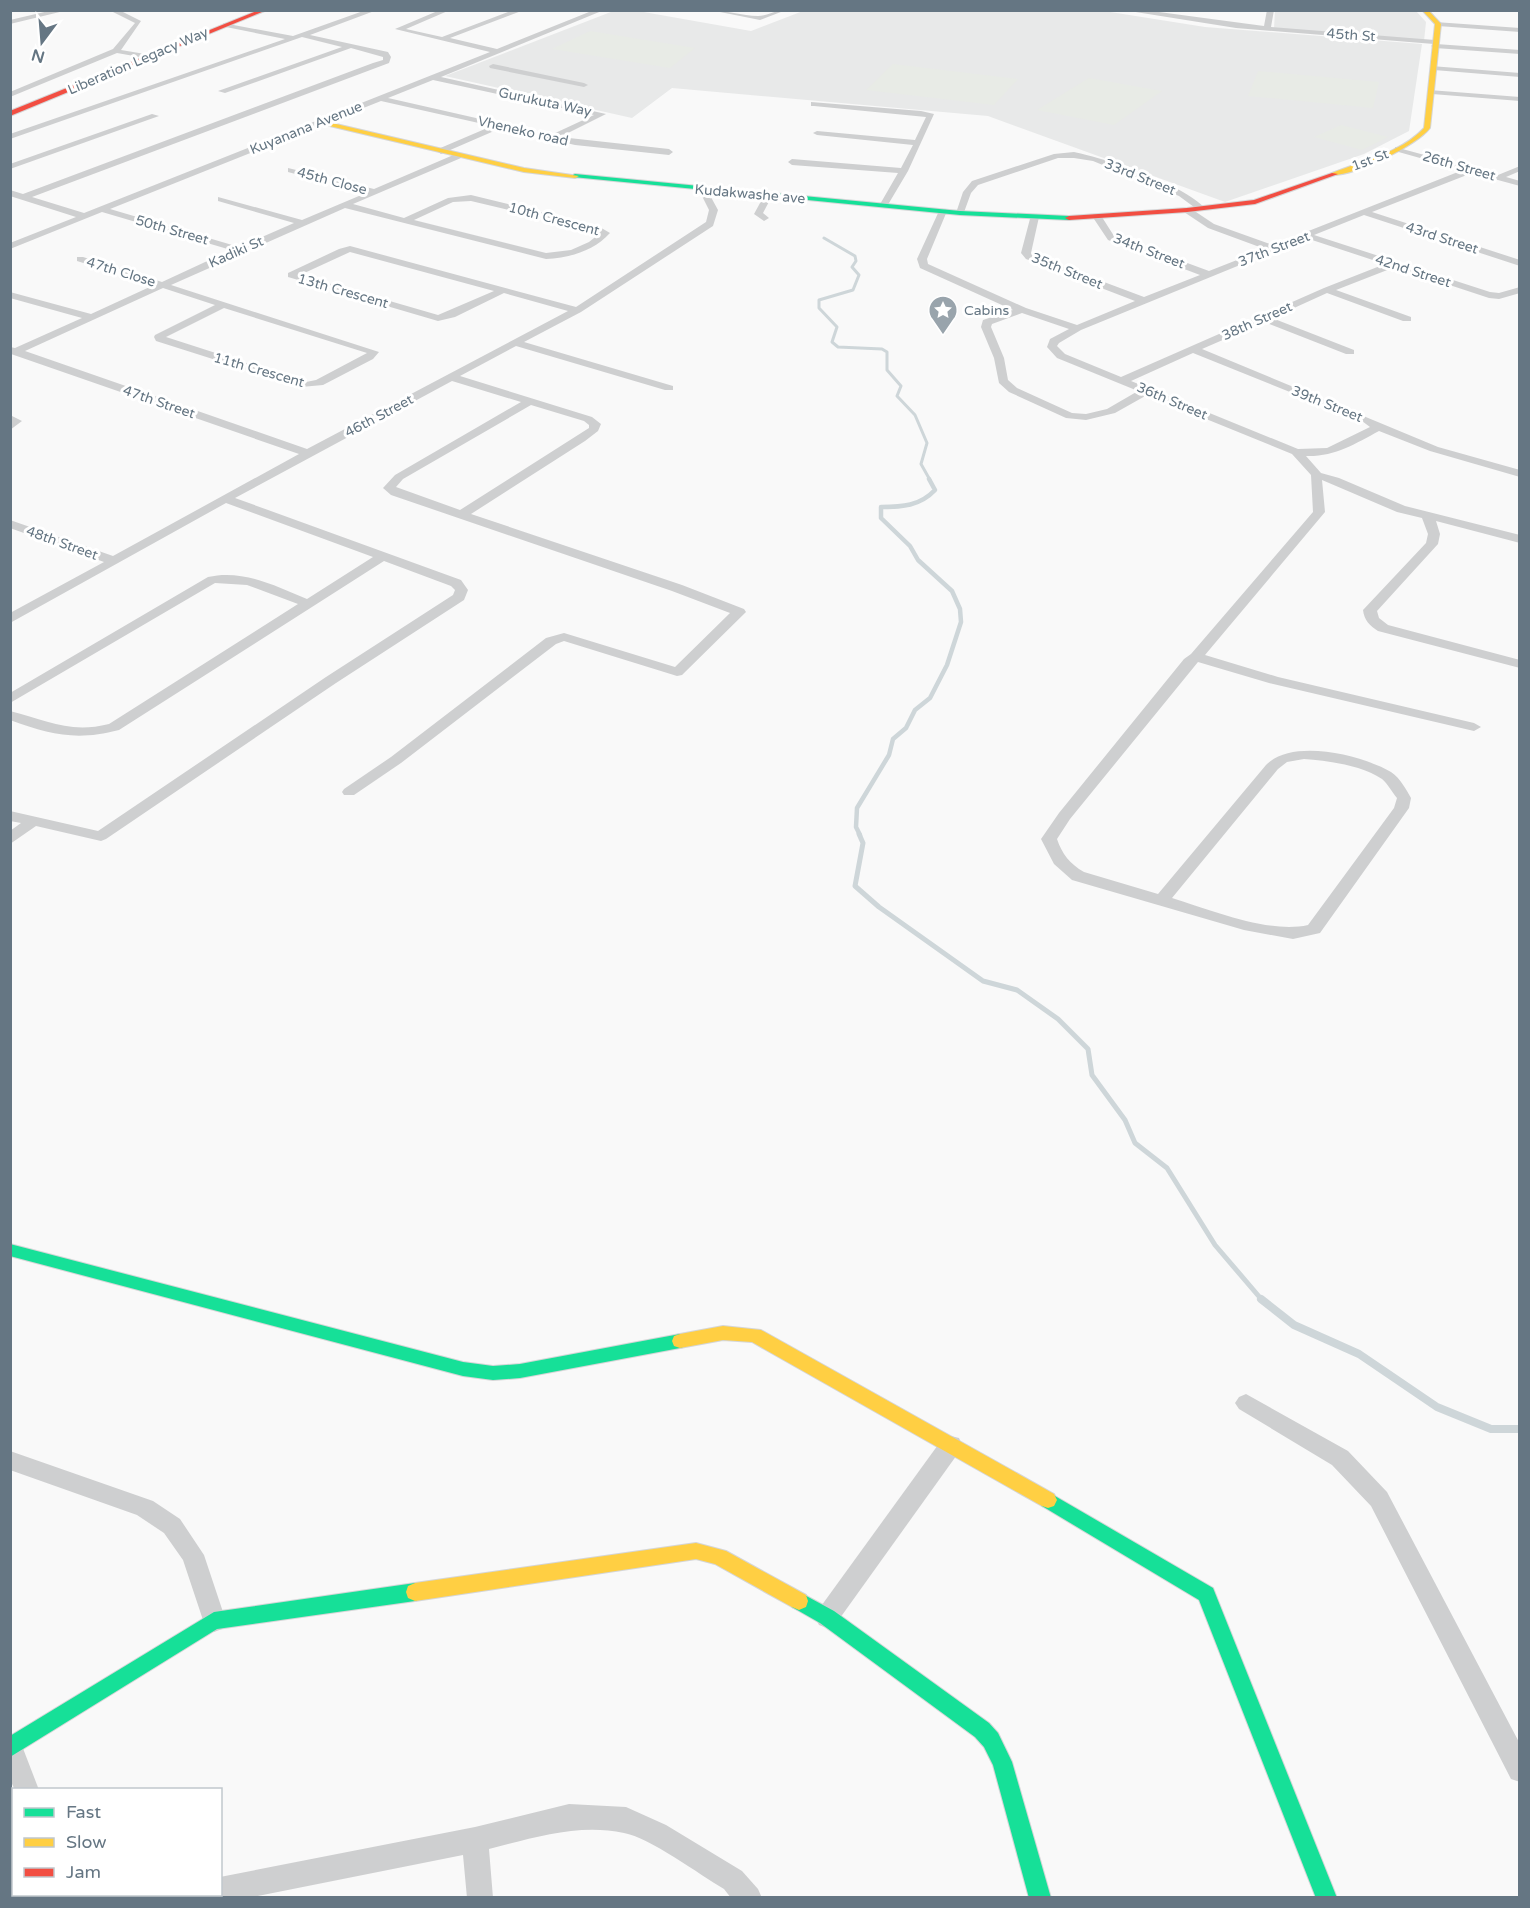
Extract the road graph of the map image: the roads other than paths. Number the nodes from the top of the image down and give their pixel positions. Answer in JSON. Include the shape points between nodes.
{"nodes":[{"id":1,"x":64,"y":10,"type":"edge"},
{"id":2,"x":112,"y":10,"type":"edge"},
{"id":3,"x":265,"y":10,"type":"edge"},
{"id":4,"x":374,"y":10,"type":"edge"},
{"id":5,"x":447,"y":10,"type":"edge"},
{"id":6,"x":521,"y":10,"type":"edge"},
{"id":7,"x":601,"y":10,"type":"edge"},
{"id":8,"x":713,"y":10,"type":"edge"},
{"id":9,"x":783,"y":10,"type":"edge"},
{"id":10,"x":1126,"y":10,"type":"edge"},
{"id":11,"x":1271,"y":10,"type":"edge"},
{"id":12,"x":1424,"y":10,"type":"edge"},
{"id":13,"x":10,"y":22,"type":"edge"},
{"id":14,"x":1438,"y":24,"type":"junction"},
{"id":15,"x":226,"y":25,"type":"junction"},
{"id":16,"x":1267,"y":29,"type":"junction"},
{"id":17,"x":1520,"y":30,"type":"edge"},
{"id":18,"x":298,"y":37,"type":"junction"},
{"id":19,"x":441,"y":40,"type":"junction"},
{"id":20,"x":1435,"y":44,"type":"junction"},
{"id":21,"x":350,"y":46,"type":"junction"},
{"id":22,"x":116,"y":51,"type":"junction"},
{"id":23,"x":497,"y":51,"type":"junction"},
{"id":24,"x":1520,"y":52,"type":"edge"},
{"id":25,"x":148,"y":57,"type":"junction"},
{"id":26,"x":493,"y":66,"type":"dead end"},
{"id":27,"x":1434,"y":68,"type":"junction"},
{"id":28,"x":532,"y":74,"type":"junction"},
{"id":29,"x":1520,"y":75,"type":"edge"},
{"id":30,"x":432,"y":77,"type":"junction"},
{"id":31,"x":514,"y":81,"type":"dead end"},
{"id":32,"x":505,"y":84,"type":"dead end"},
{"id":33,"x":584,"y":85,"type":"dead end"},
{"id":34,"x":491,"y":90,"type":"junction"},
{"id":35,"x":222,"y":91,"type":"dead end"},
{"id":36,"x":1432,"y":92,"type":"junction"},
{"id":37,"x":10,"y":95,"type":"edge"},
{"id":38,"x":379,"y":98,"type":"junction"},
{"id":39,"x":1520,"y":99,"type":"edge"},
{"id":40,"x":814,"y":104,"type":"dead end"},
{"id":41,"x":10,"y":114,"type":"edge"},
{"id":42,"x":155,"y":116,"type":"dead end"},
{"id":43,"x":319,"y":122,"type":"junction"},
{"id":44,"x":500,"y":126,"type":"junction"},
{"id":45,"x":817,"y":133,"type":"dead end"},
{"id":46,"x":10,"y":137,"type":"edge"},
{"id":47,"x":551,"y":138,"type":"junction"},
{"id":48,"x":918,"y":143,"type":"junction"},
{"id":49,"x":1398,"y":149,"type":"junction"},
{"id":50,"x":441,"y":151,"type":"junction"},
{"id":51,"x":669,"y":152,"type":"dead end"},
{"id":52,"x":458,"y":156,"type":"junction"},
{"id":53,"x":792,"y":162,"type":"dead end"},
{"id":54,"x":10,"y":167,"type":"edge"},
{"id":55,"x":1520,"y":168,"type":"edge"},
{"id":56,"x":291,"y":170,"type":"dead end"},
{"id":57,"x":1471,"y":170,"type":"junction"},
{"id":58,"x":904,"y":171,"type":"junction"},
{"id":59,"x":1498,"y":177,"type":"junction"},
{"id":60,"x":1520,"y":184,"type":"edge"},
{"id":61,"x":703,"y":190,"type":"junction"},
{"id":62,"x":374,"y":192,"type":"junction"},
{"id":63,"x":10,"y":193,"type":"edge"},
{"id":64,"x":768,"y":196,"type":"junction"},
{"id":65,"x":24,"y":197,"type":"junction"},
{"id":66,"x":221,"y":199,"type":"dead end"},
{"id":67,"x":345,"y":205,"type":"junction"},
{"id":68,"x":883,"y":206,"type":"junction"},
{"id":69,"x":1194,"y":209,"type":"junction"},
{"id":70,"x":104,"y":210,"type":"junction"},
{"id":71,"x":943,"y":211,"type":"junction"},
{"id":72,"x":1364,"y":212,"type":"junction"},
{"id":73,"x":960,"y":213,"type":"junction"},
{"id":74,"x":1097,"y":216,"type":"junction"},
{"id":75,"x":86,"y":217,"type":"junction"},
{"id":76,"x":1034,"y":217,"type":"junction"},
{"id":77,"x":764,"y":219,"type":"dead end"},
{"id":78,"x":404,"y":220,"type":"junction"},
{"id":79,"x":302,"y":223,"type":"junction"},
{"id":80,"x":1308,"y":236,"type":"junction"},
{"id":81,"x":10,"y":246,"type":"edge"},
{"id":82,"x":1272,"y":248,"type":"junction"},
{"id":83,"x":240,"y":250,"type":"junction"},
{"id":84,"x":80,"y":259,"type":"dead end"},
{"id":85,"x":1520,"y":263,"type":"edge"},
{"id":86,"x":1392,"y":265,"type":"junction"},
{"id":87,"x":1210,"y":275,"type":"junction"},
{"id":88,"x":162,"y":285,"type":"junction"},
{"id":89,"x":1327,"y":290,"type":"junction"},
{"id":90,"x":1520,"y":290,"type":"edge"},
{"id":91,"x":501,"y":291,"type":"junction"},
{"id":92,"x":10,"y":295,"type":"edge"},
{"id":93,"x":1144,"y":301,"type":"junction"},
{"id":94,"x":222,"y":305,"type":"junction"},
{"id":95,"x":577,"y":309,"type":"junction"},
{"id":96,"x":1022,"y":310,"type":"junction"},
{"id":97,"x":91,"y":317,"type":"junction"},
{"id":98,"x":1264,"y":318,"type":"junction"},
{"id":99,"x":1407,"y":319,"type":"dead end"},
{"id":100,"x":1077,"y":328,"type":"junction"},
{"id":101,"x":516,"y":344,"type":"junction"},
{"id":102,"x":1193,"y":349,"type":"junction"},
{"id":103,"x":13,"y":351,"type":"edge"},
{"id":104,"x":1350,"y":352,"type":"dead end"},
{"id":105,"x":452,"y":377,"type":"junction"},
{"id":106,"x":1123,"y":380,"type":"junction"},
{"id":107,"x":669,"y":388,"type":"dead end"},
{"id":108,"x":1146,"y":391,"type":"junction"},
{"id":109,"x":528,"y":402,"type":"junction"},
{"id":110,"x":10,"y":418,"type":"edge"},
{"id":111,"x":10,"y":427,"type":"edge"},
{"id":112,"x":1378,"y":427,"type":"junction"},
{"id":113,"x":1296,"y":452,"type":"junction"},
{"id":114,"x":308,"y":453,"type":"junction"},
{"id":115,"x":1520,"y":474,"type":"edge"},
{"id":116,"x":1317,"y":475,"type":"junction"},
{"id":117,"x":228,"y":500,"type":"junction"},
{"id":118,"x":462,"y":514,"type":"junction"},
{"id":119,"x":1428,"y":517,"type":"junction"},
{"id":120,"x":10,"y":524,"type":"edge"},
{"id":121,"x":1520,"y":539,"type":"edge"},
{"id":122,"x":383,"y":556,"type":"junction"},
{"id":123,"x":114,"y":561,"type":"junction"},
{"id":124,"x":308,"y":604,"type":"junction"},
{"id":125,"x":10,"y":619,"type":"edge"},
{"id":126,"x":1196,"y":657,"type":"junction"},
{"id":127,"x":1520,"y":664,"type":"edge"},
{"id":128,"x":10,"y":699,"type":"edge"},
{"id":129,"x":10,"y":715,"type":"edge"},
{"id":130,"x":1474,"y":727,"type":"dead end"},
{"id":131,"x":349,"y":792,"type":"dead end"},
{"id":132,"x":10,"y":816,"type":"edge"},
{"id":133,"x":34,"y":820,"type":"junction"},
{"id":134,"x":10,"y":839,"type":"edge"},
{"id":135,"x":1162,"y":900,"type":"junction"},
{"id":136,"x":10,"y":1250,"type":"edge"},
{"id":137,"x":1246,"y":1403,"type":"dead end"},
{"id":138,"x":951,"y":1445,"type":"junction"},
{"id":139,"x":10,"y":1460,"type":"edge"},
{"id":140,"x":827,"y":1617,"type":"junction"},
{"id":141,"x":214,"y":1622,"type":"junction"},
{"id":142,"x":10,"y":1747,"type":"edge"},
{"id":143,"x":1520,"y":1770,"type":"edge"},
{"id":144,"x":26,"y":1788,"type":"edge"},
{"id":145,"x":476,"y":1840,"type":"junction"},
{"id":146,"x":222,"y":1890,"type":"edge"},
{"id":147,"x":480,"y":1898,"type":"edge"},
{"id":148,"x":749,"y":1898,"type":"edge"},
{"id":149,"x":1041,"y":1898,"type":"edge"},
{"id":150,"x":1327,"y":1898,"type":"edge"}],
"edges":[{"from":1,"to":13,"type":"street"},
{"from":2,"to":22,"type":"street","via":[[139,22]]},
{"from":3,"to":15,"type":"street","name":"Liberation Legacy Way"},
{"from":4,"to":18,"type":"street"},
{"from":5,"to":19,"type":"street","via":[[399,28]]},
{"from":6,"to":19,"type":"street"},
{"from":7,"to":23,"type":"street","name":"Kuyanana Avenue"},
{"from":8,"to":9,"type":"street","via":[[760,18]]},
{"from":10,"to":16,"type":"street","name":"45th St"},
{"from":11,"to":16,"type":"street"},
{"from":12,"to":14,"type":"street"},
{"from":14,"to":17,"type":"street"},
{"from":14,"to":20,"type":"street","name":"1st St"},
{"from":15,"to":18,"type":"street"},
{"from":15,"to":25,"type":"street","name":"Liberation Legacy Way"},
{"from":16,"to":20,"type":"street","name":"45th St"},
{"from":18,"to":21,"type":"street"},
{"from":18,"to":46,"type":"street"},
{"from":19,"to":23,"type":"street"},
{"from":20,"to":24,"type":"street","name":"45th St"},
{"from":20,"to":27,"type":"street","name":"1st St"},
{"from":21,"to":35,"type":"street"},
{"from":21,"to":65,"type":"street","via":[[385,54],[386,61]]},
{"from":22,"to":25,"type":"street"},
{"from":22,"to":37,"type":"street"},
{"from":23,"to":30,"type":"street","name":"Kuyanana Avenue"},
{"from":25,"to":41,"type":"street","name":"Liberation Legacy Way"},
{"from":26,"to":28,"type":"street"},
{"from":27,"to":29,"type":"street"},
{"from":27,"to":36,"type":"street","name":"1st St"},
{"from":28,"to":31,"type":"street"},
{"from":28,"to":33,"type":"street"},
{"from":30,"to":34,"type":"street","name":"Gurukuta Way"},
{"from":30,"to":38,"type":"street","name":"Kuyanana Avenue"},
{"from":32,"to":34,"type":"street"},
{"from":34,"to":47,"type":"street","name":"Gurukuta Way","via":[[602,114]]},
{"from":36,"to":39,"type":"street"},
{"from":36,"to":49,"type":"street","name":"1st St","via":[[1425,132]]},
{"from":38,"to":43,"type":"street","name":"Kuyanana Avenue"},
{"from":38,"to":44,"type":"street","name":"Vheneko road"},
{"from":40,"to":48,"type":"street","via":[[927,114],[931,116]]},
{"from":42,"to":54,"type":"street"},
{"from":43,"to":50,"type":"street","name":"Kudakwashe ave"},
{"from":43,"to":70,"type":"street","name":"Kuyanana Avenue"},
{"from":44,"to":47,"type":"street","name":"Vheneko road"},
{"from":44,"to":50,"type":"street"},
{"from":45,"to":48,"type":"street"},
{"from":47,"to":51,"type":"street","name":"Vheneko road"},
{"from":48,"to":58,"type":"street"},
{"from":49,"to":57,"type":"street","name":"26th Street"},
{"from":49,"to":69,"type":"street","name":"1st St","via":[[1276,196],[1245,204]]},
{"from":50,"to":52,"type":"street","name":"Kudakwashe ave"},
{"from":52,"to":61,"type":"street","name":"Kudakwashe ave","via":[[536,172]]},
{"from":52,"to":62,"type":"street","name":"Kadiki St"},
{"from":53,"to":58,"type":"street"},
{"from":55,"to":59,"type":"street"},
{"from":56,"to":62,"type":"street","name":"45th Close"},
{"from":57,"to":59,"type":"street","name":"26th Street"},
{"from":57,"to":72,"type":"street","name":"37th Street"},
{"from":58,"to":68,"type":"street"},
{"from":59,"to":60,"type":"street","name":"26th Street"},
{"from":61,"to":64,"type":"street","name":"Kudakwashe ave"},
{"from":61,"to":95,"type":"street","name":"46th Street","via":[[712,205],[714,219],[710,224]]},
{"from":62,"to":67,"type":"street","name":"Kadiki St"},
{"from":63,"to":65,"type":"street"},
{"from":64,"to":68,"type":"street","name":"Kudakwashe ave"},
{"from":64,"to":77,"type":"street","via":[[758,214]]},
{"from":65,"to":75,"type":"street"},
{"from":66,"to":79,"type":"street"},
{"from":67,"to":78,"type":"street","name":"10th Crescent"},
{"from":67,"to":79,"type":"street","name":"Kadiki St"},
{"from":68,"to":71,"type":"street","name":"Kudakwashe ave"},
{"from":69,"to":73,"type":"street","name":"33rd Street","via":[[1182,194],[1095,159],[1074,155],[1057,156],[975,183],[967,192]]},
{"from":69,"to":74,"type":"street","name":"Kudakwashe ave"},
{"from":69,"to":82,"type":"street","name":"33rd Street","via":[[1211,226]]},
{"from":70,"to":75,"type":"street","name":"Kuyanana Avenue"},
{"from":70,"to":83,"type":"street","name":"50th Street"},
{"from":71,"to":73,"type":"street","name":"Kudakwashe ave"},
{"from":71,"to":96,"type":"street","via":[[922,266]]},
{"from":72,"to":80,"type":"street","name":"37th Street"},
{"from":72,"to":85,"type":"street","name":"43rd Street"},
{"from":73,"to":76,"type":"street","name":"Kudakwashe ave"},
{"from":74,"to":76,"type":"street","name":"Kudakwashe ave"},
{"from":74,"to":87,"type":"street","name":"34th Street","via":[[1111,238]]},
{"from":75,"to":81,"type":"street","name":"Kuyanana Avenue"},
{"from":76,"to":93,"type":"street","name":"35th Street","via":[[1026,253],[1029,256]]},
{"from":78,"to":78,"type":"street","name":"10th Crescent","via":[[548,257],[567,255],[605,233],[471,198],[451,200]]},
{"from":79,"to":83,"type":"street","name":"Kadiki St"},
{"from":80,"to":82,"type":"street","name":"37th Street"},
{"from":80,"to":86,"type":"street","name":"42nd Street"},
{"from":82,"to":87,"type":"street","name":"37th Street"},
{"from":83,"to":88,"type":"street","name":"Kadiki St"},
{"from":84,"to":88,"type":"street","name":"47th Close"},
{"from":86,"to":89,"type":"street","name":"38th Street"},
{"from":86,"to":90,"type":"street","name":"42nd Street","via":[[1499,297]]},
{"from":87,"to":93,"type":"street","name":"37th Street"},
{"from":88,"to":94,"type":"street","name":"11th Crescent"},
{"from":88,"to":97,"type":"street","name":"Kadiki St"},
{"from":89,"to":98,"type":"street","name":"38th Street"},
{"from":89,"to":99,"type":"street"},
{"from":91,"to":91,"type":"street","name":"13th Crescent","via":[[350,249],[291,275],[438,318]]},
{"from":91,"to":95,"type":"street","name":"13th Crescent"},
{"from":92,"to":97,"type":"street"},
{"from":93,"to":100,"type":"street","name":"37th Street"},
{"from":94,"to":94,"type":"street","name":"11th Crescent","via":[[355,345],[374,352],[319,383],[305,385],[160,339]]},
{"from":95,"to":101,"type":"street","name":"46th Street"},
{"from":96,"to":100,"type":"street"},
{"from":96,"to":108,"type":"street","via":[[993,319],[986,327],[999,358],[1003,381],[1013,390],[1070,416],[1086,417],[1111,411]]},
{"from":97,"to":103,"type":"street","name":"Kadiki St"},
{"from":98,"to":102,"type":"street","name":"38th Street"},
{"from":98,"to":104,"type":"street"},
{"from":100,"to":106,"type":"street","name":"36th Street","via":[[1054,341],[1054,352]]},
{"from":101,"to":105,"type":"street","name":"46th Street"},
{"from":101,"to":107,"type":"street"},
{"from":102,"to":106,"type":"street","name":"38th Street"},
{"from":102,"to":112,"type":"street","name":"39th Street"},
{"from":103,"to":114,"type":"street","name":"47th Street"},
{"from":105,"to":109,"type":"street"},
{"from":105,"to":114,"type":"street","name":"46th Street"},
{"from":106,"to":108,"type":"street","name":"36th Street"},
{"from":108,"to":113,"type":"street","name":"36th Street"},
{"from":109,"to":118,"type":"street","via":[[588,419],[594,429]]},
{"from":109,"to":118,"type":"street","via":[[399,477],[389,488]]},
{"from":110,"to":111,"type":"street","via":[[16,421]]},
{"from":112,"to":113,"type":"street","name":"39th Street","via":[[1337,450]]},
{"from":112,"to":115,"type":"street","via":[[1434,449]]},
{"from":113,"to":116,"type":"street","name":"36th Street"},
{"from":114,"to":117,"type":"street","name":"46th Street"},
{"from":116,"to":119,"type":"street"},
{"from":116,"to":126,"type":"street","via":[[1319,512]]},
{"from":117,"to":122,"type":"street"},
{"from":117,"to":123,"type":"street","name":"46th Street"},
{"from":118,"to":131,"type":"street","via":[[739,612],[677,672],[564,637],[551,641]]},
{"from":119,"to":121,"type":"street"},
{"from":119,"to":127,"type":"street","via":[[1434,534],[1432,544],[1370,610],[1375,624]]},
{"from":120,"to":123,"type":"street","name":"48th Street"},
{"from":122,"to":124,"type":"street"},
{"from":122,"to":133,"type":"street","via":[[456,583],[462,590],[459,597],[102,836]]},
{"from":123,"to":125,"type":"street","name":"46th Street"},
{"from":124,"to":128,"type":"street","via":[[238,578],[212,580]]},
{"from":124,"to":129,"type":"street","via":[[114,727],[80,735]]},
{"from":126,"to":130,"type":"street","via":[[1274,680]]},
{"from":126,"to":135,"type":"street","via":[[1049,839],[1054,854],[1078,876]]},
{"from":132,"to":133,"type":"street"},
{"from":133,"to":134,"type":"street"},
{"from":135,"to":135,"type":"street","via":[[1263,929],[1293,934],[1314,929],[1401,808],[1404,798],[1388,777],[1358,765],[1302,754],[1283,759],[1265,775]]},
{"from":136,"to":138,"type":"street","via":[[452,1366],[493,1373],[723,1333],[755,1335]]},
{"from":137,"to":143,"type":"street","via":[[1340,1458],[1379,1499]]},
{"from":138,"to":140,"type":"street"},
{"from":138,"to":150,"type":"street","via":[[1206,1594]]},
{"from":139,"to":141,"type":"street","via":[[145,1508],[172,1527],[193,1556]]},
{"from":140,"to":141,"type":"street","via":[[719,1557],[696,1551]]},
{"from":140,"to":149,"type":"street","via":[[991,1740],[1002,1762]]},
{"from":141,"to":142,"type":"street"},
{"from":142,"to":144,"type":"street"},
{"from":145,"to":146,"type":"street"},
{"from":145,"to":147,"type":"street"},
{"from":145,"to":148,"type":"street","via":[[569,1817],[626,1820],[734,1880]]}]}
